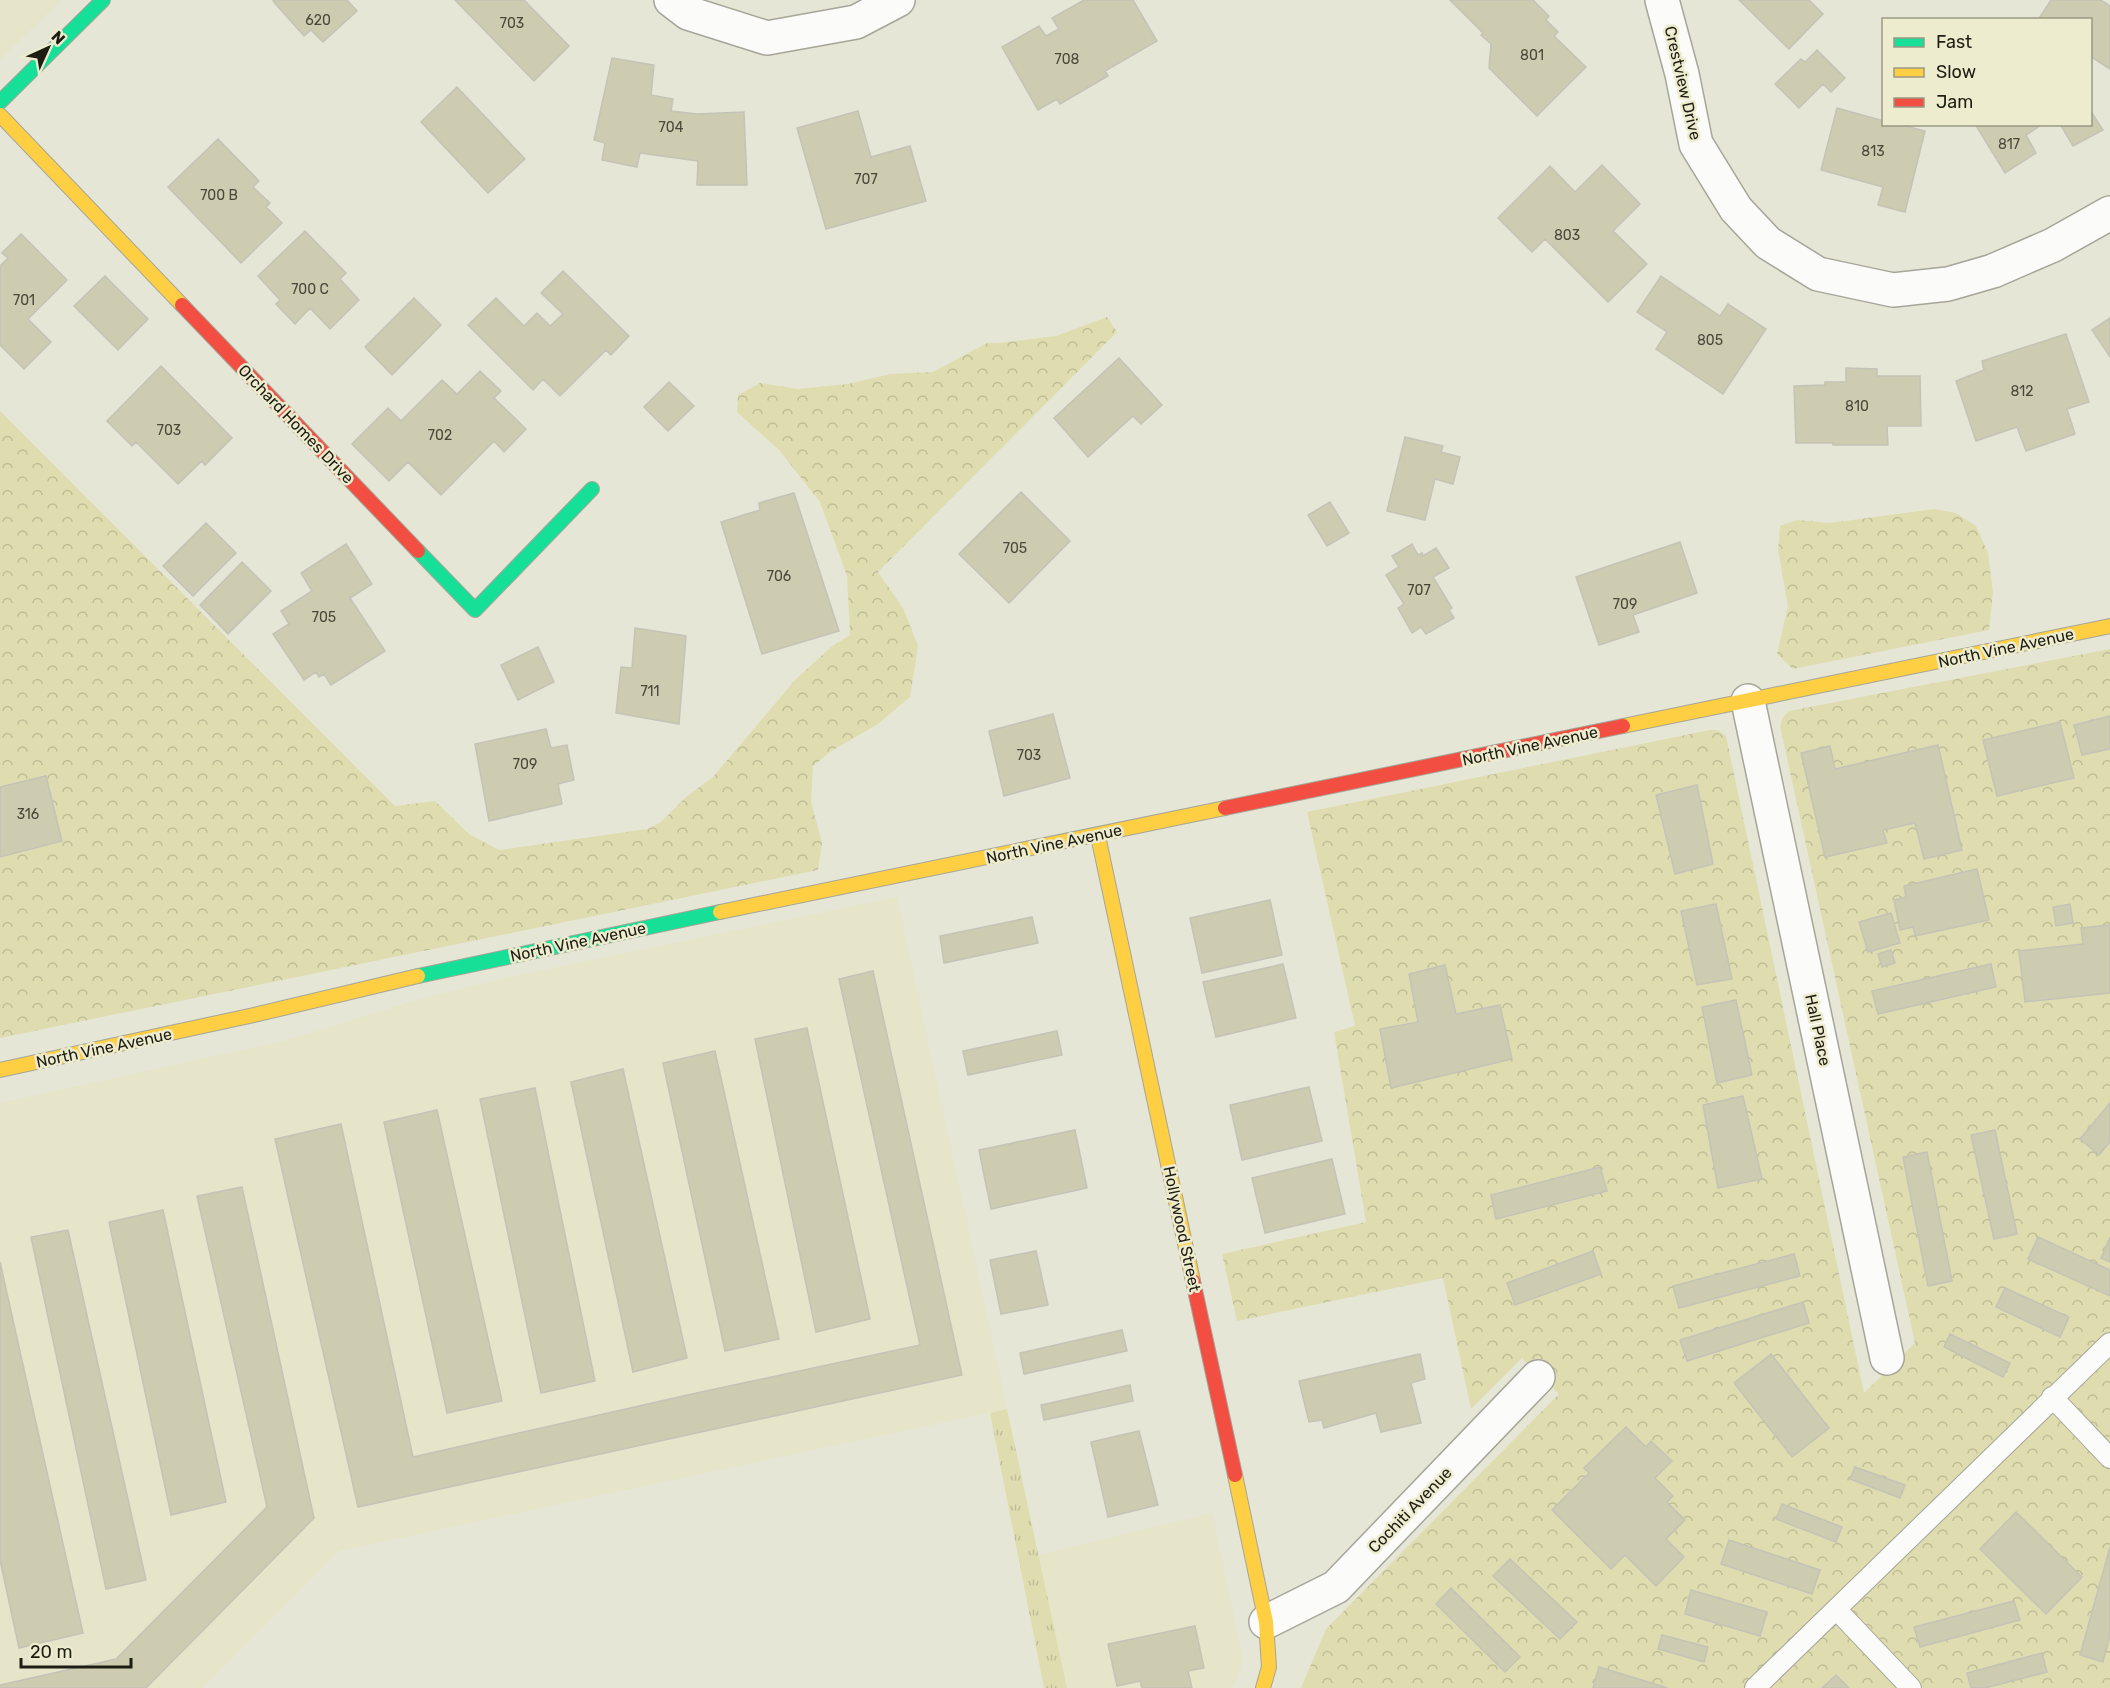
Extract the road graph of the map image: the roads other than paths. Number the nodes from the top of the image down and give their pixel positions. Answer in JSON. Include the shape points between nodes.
{"nodes":[{"id":1,"x":103,"y":0,"type":"edge"},
{"id":2,"x":671,"y":0,"type":"edge"},
{"id":3,"x":898,"y":0,"type":"edge"},
{"id":4,"x":1662,"y":0,"type":"edge"},
{"id":5,"x":0,"y":102,"type":"edge"},
{"id":6,"x":0,"y":115,"type":"edge"},
{"id":7,"x":2110,"y":213,"type":"edge"},
{"id":8,"x":592,"y":489,"type":"dead end"},
{"id":9,"x":2110,"y":626,"type":"edge"},
{"id":10,"x":1748,"y":701,"type":"junction"},
{"id":11,"x":1098,"y":836,"type":"junction"},
{"id":12,"x":0,"y":1070,"type":"edge"},
{"id":13,"x":2110,"y":1343,"type":"edge"},
{"id":14,"x":1887,"y":1358,"type":"dead end"},
{"id":15,"x":1538,"y":1377,"type":"dead end"},
{"id":16,"x":2052,"y":1397,"type":"junction"},
{"id":17,"x":2110,"y":1458,"type":"edge"},
{"id":18,"x":1836,"y":1610,"type":"junction"},
{"id":19,"x":1266,"y":1622,"type":"junction"},
{"id":20,"x":1263,"y":1688,"type":"edge"},
{"id":21,"x":1755,"y":1688,"type":"edge"},
{"id":22,"x":1911,"y":1688,"type":"edge"}],
"edges":[{"from":1,"to":5,"type":"street"},
{"from":2,"to":3,"type":"street","via":[[688,13],[767,38],[856,22]]},
{"from":4,"to":7,"type":"street","name":"Crestview Drive","via":[[1696,144],[1736,209],[1768,243],[1818,274],[1893,290],[1948,284],[1993,271],[2053,245]]},
{"from":6,"to":8,"type":"street","name":"Orchard Homes Drive","via":[[475,610]]},
{"from":9,"to":10,"type":"street","name":"North Vine Avenue"},
{"from":10,"to":11,"type":"street","name":"North Vine Avenue"},
{"from":10,"to":14,"type":"street","name":"Hall Place"},
{"from":11,"to":12,"type":"street","name":"North Vine Avenue","via":[[464,965]]},
{"from":11,"to":19,"type":"street","name":"Hollywood Street"},
{"from":13,"to":16,"type":"lane"},
{"from":15,"to":19,"type":"street","name":"Cochiti Avenue","via":[[1336,1587]]},
{"from":16,"to":17,"type":"lane"},
{"from":16,"to":18,"type":"lane"},
{"from":18,"to":21,"type":"lane"},
{"from":18,"to":22,"type":"lane"},
{"from":19,"to":20,"type":"street","name":"Hollywood Street","via":[[1269,1667]]}]}
